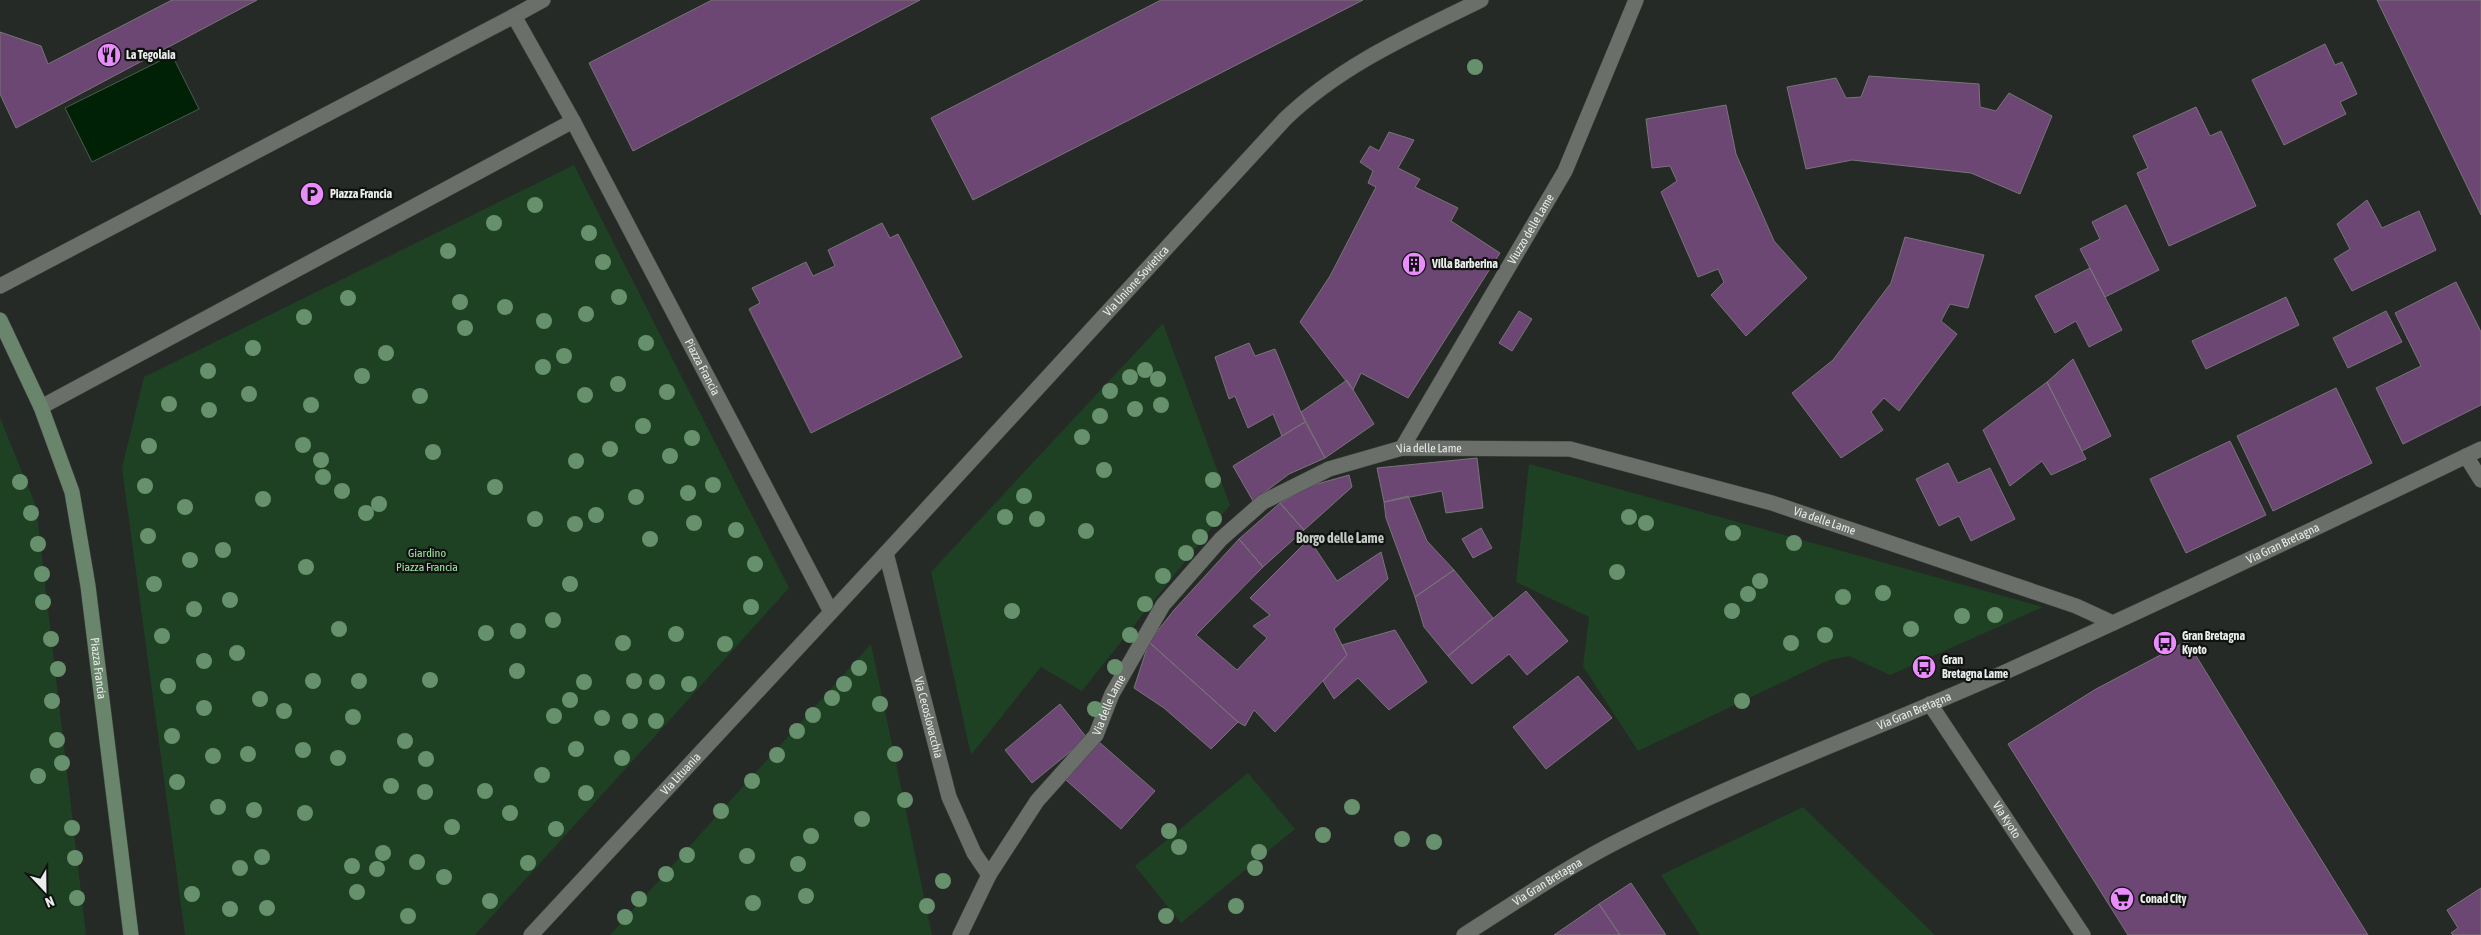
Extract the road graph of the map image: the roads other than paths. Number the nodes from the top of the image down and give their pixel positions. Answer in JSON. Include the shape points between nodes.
{"nodes":[{"id":1,"x":543,"y":0,"type":"edge"},
{"id":2,"x":1481,"y":0,"type":"edge"},
{"id":3,"x":1636,"y":0,"type":"edge"},
{"id":4,"x":514,"y":16,"type":"junction"},
{"id":5,"x":572,"y":121,"type":"junction"},
{"id":6,"x":0,"y":286,"type":"edge"},
{"id":7,"x":0,"y":320,"type":"edge"},
{"id":8,"x":41,"y":408,"type":"junction"},
{"id":9,"x":1402,"y":448,"type":"junction"},
{"id":10,"x":2481,"y":449,"type":"edge"},
{"id":11,"x":2466,"y":456,"type":"junction"},
{"id":12,"x":2481,"y":480,"type":"edge"},
{"id":13,"x":886,"y":554,"type":"junction"},
{"id":14,"x":831,"y":612,"type":"junction"},
{"id":15,"x":2113,"y":623,"type":"junction"},
{"id":16,"x":1930,"y":704,"type":"junction"},
{"id":17,"x":989,"y":875,"type":"junction"},
{"id":18,"x":131,"y":935,"type":"edge"},
{"id":19,"x":530,"y":935,"type":"edge"},
{"id":20,"x":960,"y":935,"type":"edge"},
{"id":21,"x":1464,"y":935,"type":"edge"},
{"id":22,"x":2083,"y":935,"type":"edge"}],
"edges":[{"from":1,"to":4,"type":"street"},
{"from":2,"to":13,"type":"street","name":"Via Unione Sovietica","via":[[1339,74],[1300,104]]},
{"from":3,"to":9,"type":"street","name":"Viuzzo delle Lame","via":[[1565,171]]},
{"from":4,"to":5,"type":"street","name":"Piazza Francia"},
{"from":4,"to":6,"type":"street"},
{"from":5,"to":8,"type":"street"},
{"from":5,"to":14,"type":"street","name":"Piazza Francia"},
{"from":7,"to":8,"type":"main road","name":"Piazza Francia"},
{"from":8,"to":18,"type":"main road","name":"Piazza Francia","via":[[72,492],[81,539]]},
{"from":9,"to":15,"type":"street","name":"Via delle Lame","via":[[1570,449],[1806,514],[2067,603]]},
{"from":9,"to":17,"type":"street","name":"Via delle Lame","via":[[1312,477],[1263,502],[1221,539],[1163,605],[1112,694],[1096,735],[1037,801]]},
{"from":10,"to":11,"type":"street","name":"Via Gran Bretagna"},
{"from":11,"to":12,"type":"street"},
{"from":11,"to":15,"type":"street","name":"Via Gran Bretagna"},
{"from":13,"to":14,"type":"street","name":"Via Unione Sovietica"},
{"from":13,"to":17,"type":"street","name":"Via Cecoslovacchia","via":[[949,797],[974,852]]},
{"from":14,"to":19,"type":"street","name":"Via Lituania"},
{"from":15,"to":16,"type":"street","name":"Via Gran Bretagna"},
{"from":16,"to":21,"type":"street","name":"Via Gran Bretagna","via":[[1659,820],[1570,868]]},
{"from":16,"to":22,"type":"street","name":"Via Kyoto"},
{"from":17,"to":20,"type":"street","name":"Via delle Lame"}]}
